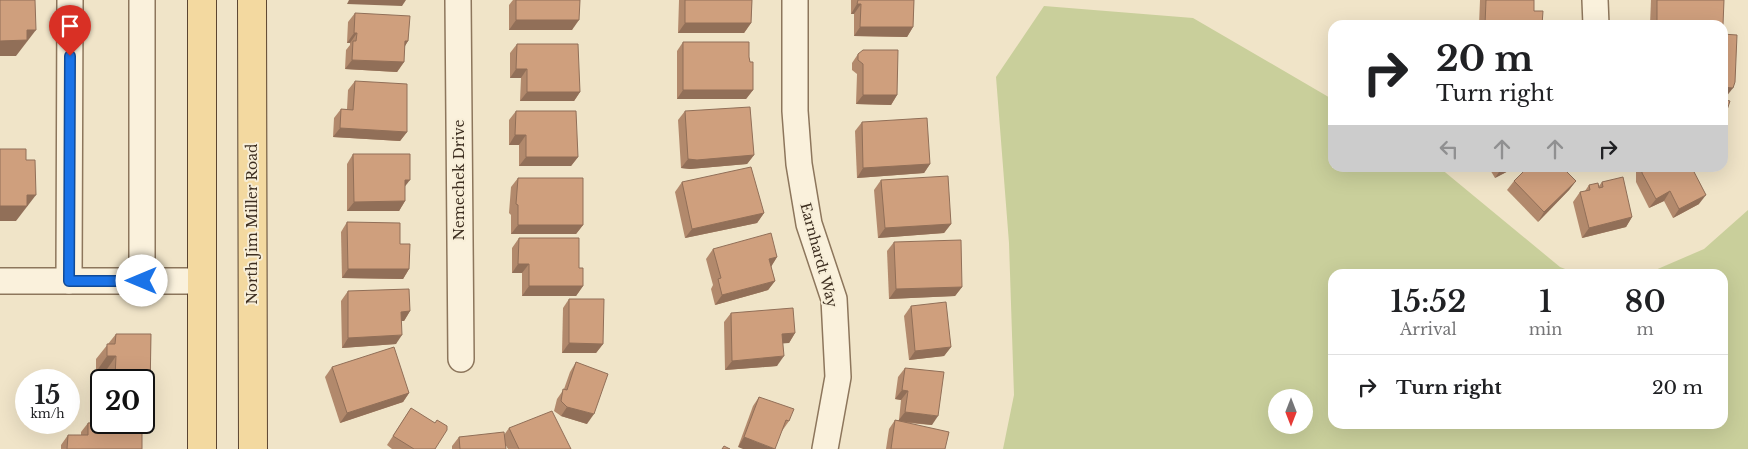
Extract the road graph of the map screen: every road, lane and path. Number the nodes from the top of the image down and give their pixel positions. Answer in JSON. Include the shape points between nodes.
{"nodes":[{"id":1,"x":70,"y":0,"type":"edge"},
{"id":2,"x":142,"y":0,"type":"edge"},
{"id":3,"x":202,"y":0,"type":"edge"},
{"id":4,"x":252,"y":0,"type":"edge"},
{"id":5,"x":458,"y":0,"type":"edge"},
{"id":6,"x":795,"y":0,"type":"edge"},
{"id":7,"x":1595,"y":0,"type":"edge"},
{"id":8,"x":1596,"y":20,"type":"edge"},
{"id":9,"x":0,"y":281,"type":"edge"},
{"id":10,"x":69,"y":281,"type":"junction"},
{"id":11,"x":142,"y":281,"type":"junction"},
{"id":12,"x":202,"y":281,"type":"junction"},
{"id":13,"x":461,"y":359,"type":"dead end"},
{"id":14,"x":202,"y":449,"type":"edge"},
{"id":15,"x":253,"y":449,"type":"edge"},
{"id":16,"x":825,"y":449,"type":"edge"}],
"edges":[{"from":1,"to":10,"type":"street"},
{"from":2,"to":11,"type":"street"},
{"from":3,"to":12,"type":"main road"},
{"from":4,"to":15,"type":"main road","name":"North Jim Miller Road"},
{"from":5,"to":13,"type":"street","name":"Nemechek Drive"},
{"from":6,"to":16,"type":"street","name":"Earnhardt Way","via":[[795,111],[799,164],[809,224],[834,299],[838,376]]},
{"from":7,"to":8,"type":"street"},
{"from":9,"to":10,"type":"street"},
{"from":10,"to":11,"type":"street"},
{"from":11,"to":12,"type":"street"},
{"from":12,"to":14,"type":"main road"}]}
